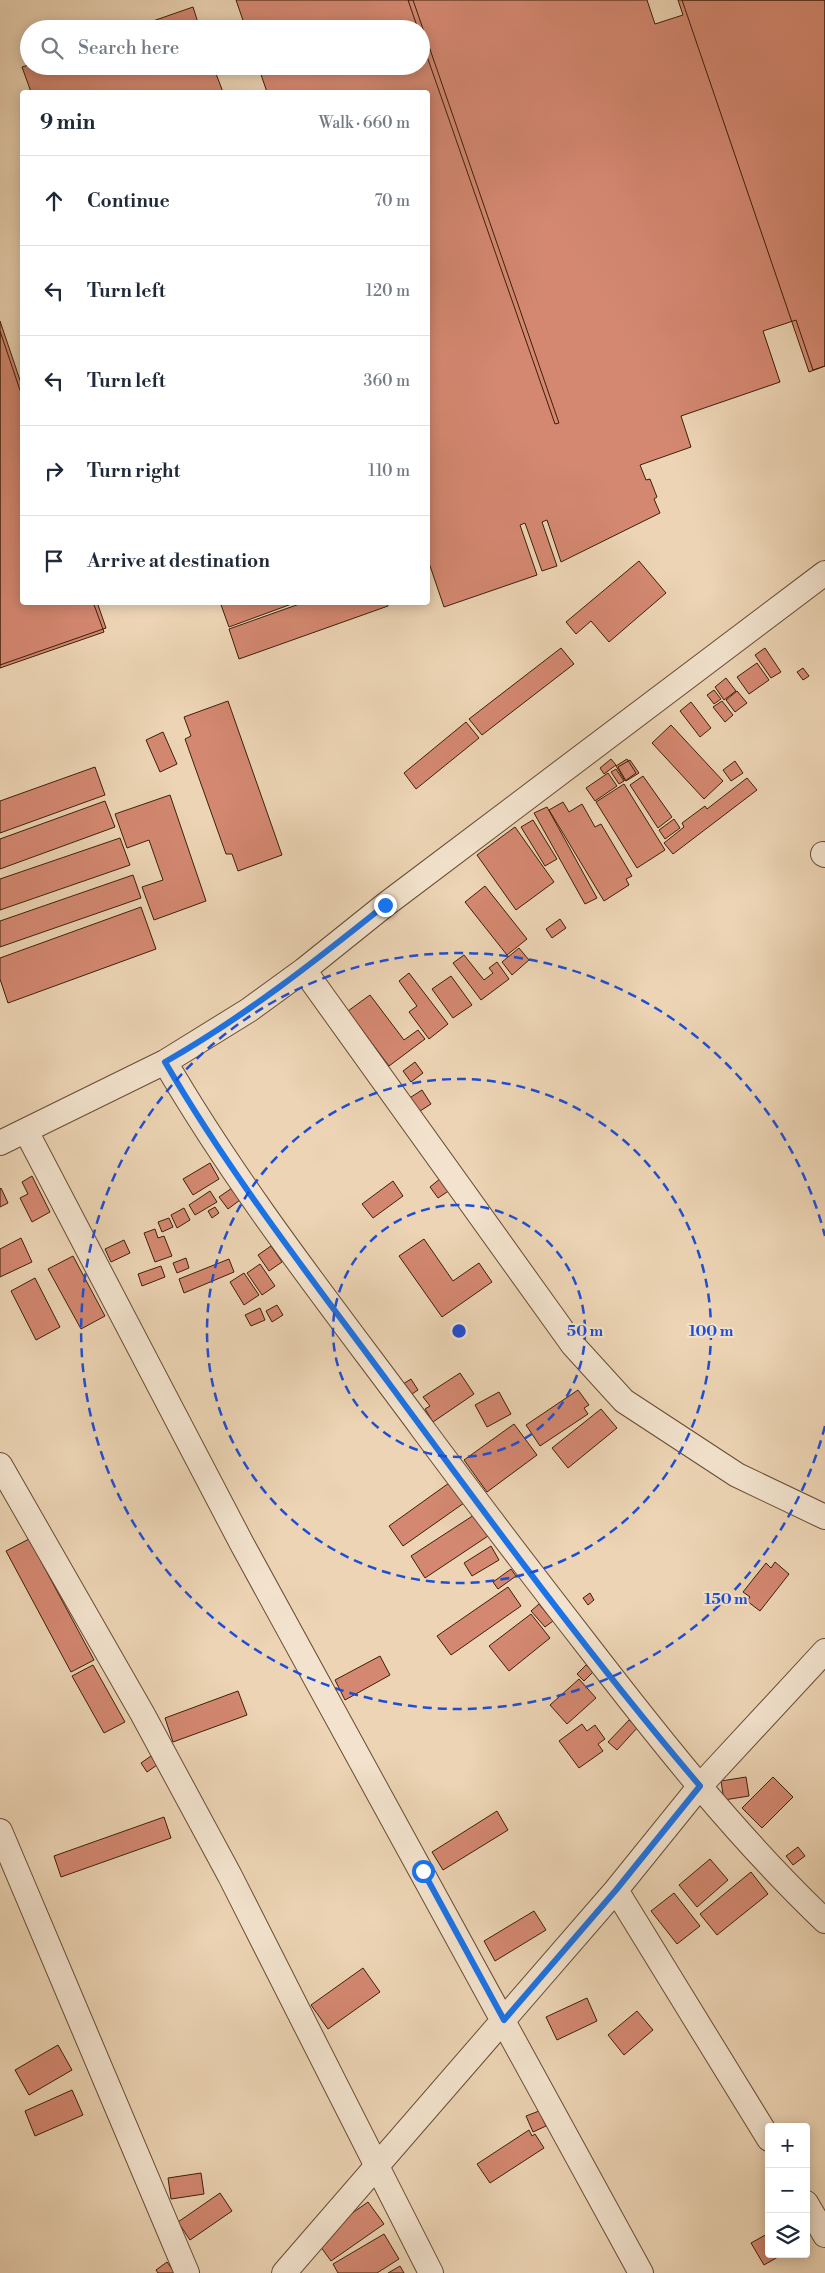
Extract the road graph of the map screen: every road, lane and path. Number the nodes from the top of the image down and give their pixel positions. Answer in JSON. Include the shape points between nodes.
{"nodes":[{"id":1,"x":825,"y":573,"type":"edge"},
{"id":2,"x":304,"y":970,"type":"junction"},
{"id":3,"x":165,"y":1062,"type":"junction"},
{"id":4,"x":26,"y":1131,"type":"junction"},
{"id":5,"x":0,"y":1144,"type":"edge"},
{"id":6,"x":0,"y":1465,"type":"edge"},
{"id":7,"x":825,"y":1517,"type":"edge"},
{"id":8,"x":825,"y":1651,"type":"edge"},
{"id":9,"x":700,"y":1786,"type":"junction"},
{"id":10,"x":0,"y":1831,"type":"edge"},
{"id":11,"x":616,"y":1890,"type":"junction"},
{"id":12,"x":825,"y":1921,"type":"edge"},
{"id":13,"x":504,"y":2020,"type":"junction"},
{"id":14,"x":765,"y":2132,"type":"edge"},
{"id":15,"x":375,"y":2167,"type":"junction"},
{"id":16,"x":810,"y":2210,"type":"edge"},
{"id":17,"x":825,"y":2236,"type":"edge"},
{"id":18,"x":187,"y":2273,"type":"edge"},
{"id":19,"x":284,"y":2273,"type":"edge"},
{"id":20,"x":431,"y":2273,"type":"edge"},
{"id":21,"x":641,"y":2273,"type":"edge"}],
"edges":[{"from":1,"to":2,"type":"street","via":[[385,905]]},
{"from":2,"to":3,"type":"street","via":[[220,1029]]},
{"from":2,"to":7,"type":"street","via":[[573,1345],[624,1401],[737,1475]]},
{"from":3,"to":4,"type":"street"},
{"from":3,"to":9,"type":"street","via":[[193,1110],[294,1255],[464,1485],[659,1738]]},
{"from":4,"to":5,"type":"street"},
{"from":4,"to":13,"type":"street","via":[[242,1544]]},
{"from":6,"to":15,"type":"street","via":[[142,1713],[230,1876]]},
{"from":8,"to":9,"type":"street"},
{"from":9,"to":11,"type":"street"},
{"from":9,"to":12,"type":"street","via":[[783,1880]]},
{"from":10,"to":18,"type":"street"},
{"from":11,"to":13,"type":"street"},
{"from":11,"to":14,"type":"street"},
{"from":13,"to":15,"type":"street"},
{"from":13,"to":21,"type":"street"},
{"from":15,"to":19,"type":"street"},
{"from":15,"to":20,"type":"street"},
{"from":16,"to":17,"type":"street"}]}
